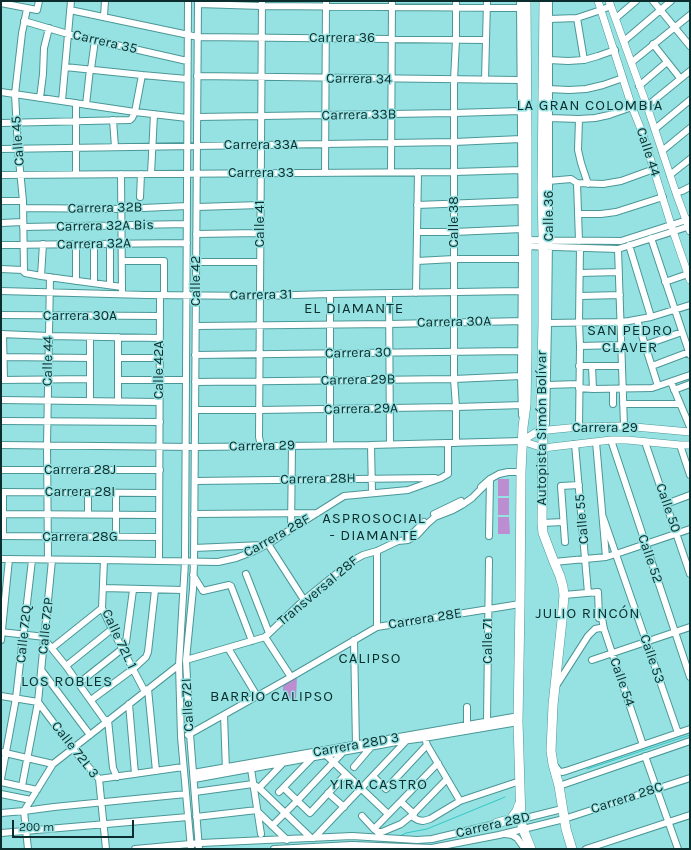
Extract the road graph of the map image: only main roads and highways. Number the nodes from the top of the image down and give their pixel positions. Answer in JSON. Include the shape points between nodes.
{"nodes":[{"id":1,"x":544,"y":1,"type":"edge"},
{"id":2,"x":598,"y":1,"type":"edge"},
{"id":3,"x":522,"y":3,"type":"edge"},
{"id":4,"x":610,"y":4,"type":"edge"},
{"id":5,"x":689,"y":224,"type":"edge"},
{"id":6,"x":689,"y":277,"type":"edge"},
{"id":7,"x":543,"y":431,"type":"junction"},
{"id":8,"x":690,"y":432,"type":"edge"},
{"id":9,"x":522,"y":441,"type":"junction"},
{"id":10,"x":690,"y":445,"type":"edge"},
{"id":11,"x":543,"y":448,"type":"junction"},
{"id":12,"x":520,"y":796,"type":"junction"},
{"id":13,"x":497,"y":824,"type":"road end"},
{"id":14,"x":530,"y":849,"type":"edge"},
{"id":15,"x":572,"y":849,"type":"edge"}],
"edges":[{"from":1,"to":7,"type":"highway","name":"Autopista Simón Bolívar","via":[[546,244],[541,404]]},
{"from":2,"to":6,"type":"main road","name":"Calle 44"},
{"from":3,"to":9,"type":"highway","name":"Autopista Simón Bolívar","via":[[527,111]]},
{"from":4,"to":5,"type":"main road","name":"Calle 44"},
{"from":7,"to":8,"type":"main road","name":"Carrera 29","via":[[624,426]]},
{"from":7,"to":9,"type":"main road","name":"Carrera 29","via":[[538,431]]},
{"from":7,"to":11,"type":"highway","name":"Autopista Simón Bolívar"},
{"from":9,"to":11,"type":"main road","name":"Carrera 29"},
{"from":9,"to":12,"type":"highway","name":"Autopista Simón Bolívar","via":[[518,719]]},
{"from":10,"to":11,"type":"main road","name":"Carrera 29","via":[[610,440]]},
{"from":11,"to":15,"type":"highway","name":"Autopista Simón Bolívar","via":[[543,533],[562,581],[564,595],[551,745]]},
{"from":12,"to":13,"type":"highway","via":[[515,814]]},
{"from":12,"to":14,"type":"highway","name":"Autopista Simón Bolívar","via":[[521,819]]}]}
